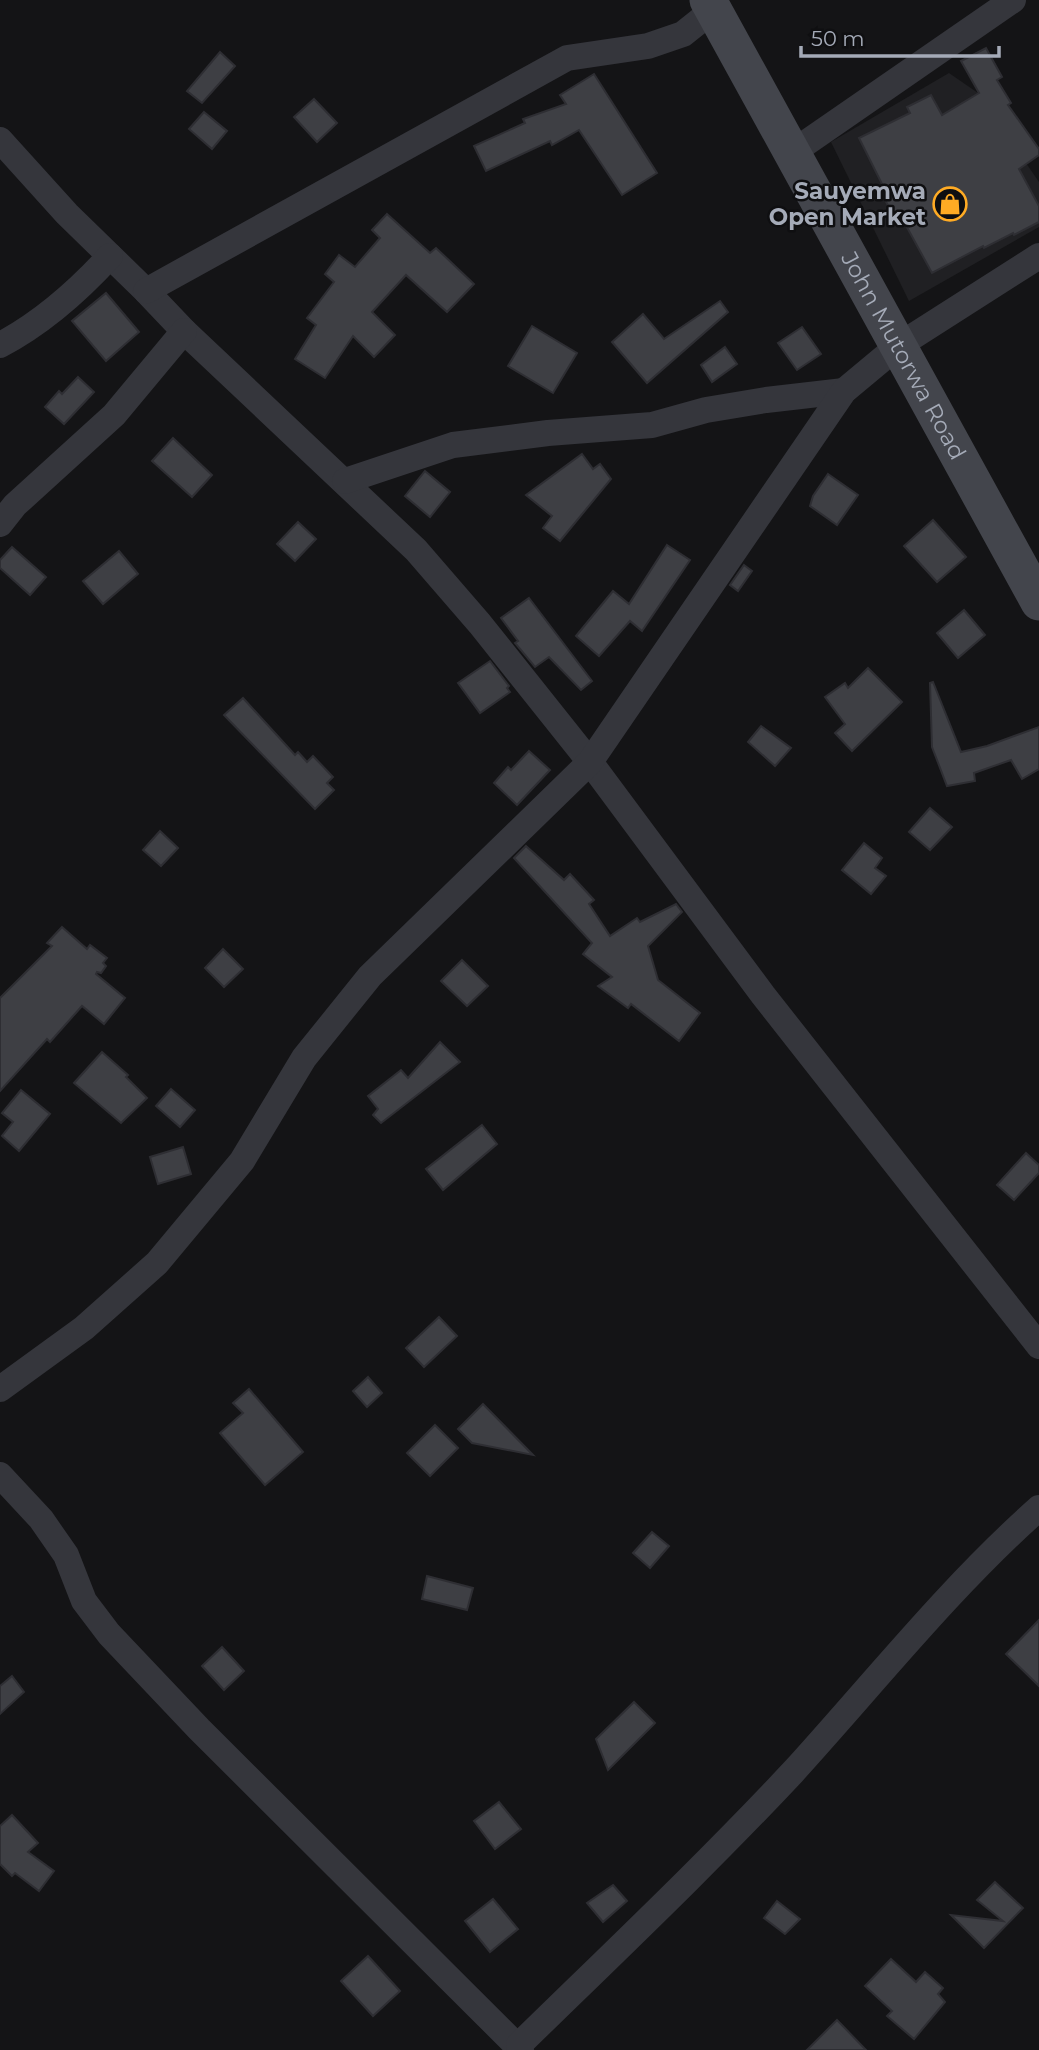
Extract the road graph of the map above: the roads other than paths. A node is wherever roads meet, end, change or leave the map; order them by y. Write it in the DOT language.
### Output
graph roads {
  1 [pos="1013,0"];
  2 [pos="711,5"];
  3 [pos="0,140"];
  4 [pos="793,152"];
  5 [pos="110,256"];
  6 [pos="1039,256"];
  7 [pos="146,291"];
  8 [pos="184,331"];
  9 [pos="0,345"];
  10 [pos="898,346"];
  11 [pos="844,391"];
  12 [pos="345,481"];
  13 [pos="0,524"];
  14 [pos="1039,602"];
  15 [pos="590,762"];
  16 [pos="1039,1346"];
  17 [pos="0,1388"];
  18 [pos="0,1475"];
  19 [pos="1039,1508"];
  20 [pos="520,2048"];
  1 -- 4 [label="street"];
  2 -- 4 [label="street, John Mutorwa Road"];
  2 -- 7 [label="street"];
  3 -- 5 [label="street"];
  4 -- 10 [label="street, John Mutorwa Road"];
  5 -- 7 [label="street"];
  5 -- 9 [label="street"];
  6 -- 10 [label="street"];
  7 -- 8 [label="street"];
  8 -- 12 [label="street"];
  8 -- 13 [label="street"];
  10 -- 11 [label="street"];
  10 -- 14 [label="street, John Mutorwa Road"];
  11 -- 12 [label="street"];
  11 -- 15 [label="street"];
  12 -- 15 [label="street"];
  15 -- 16 [label="street"];
  15 -- 17 [label="street"];
  18 -- 20 [label="street"];
  19 -- 20 [label="street"];
}
